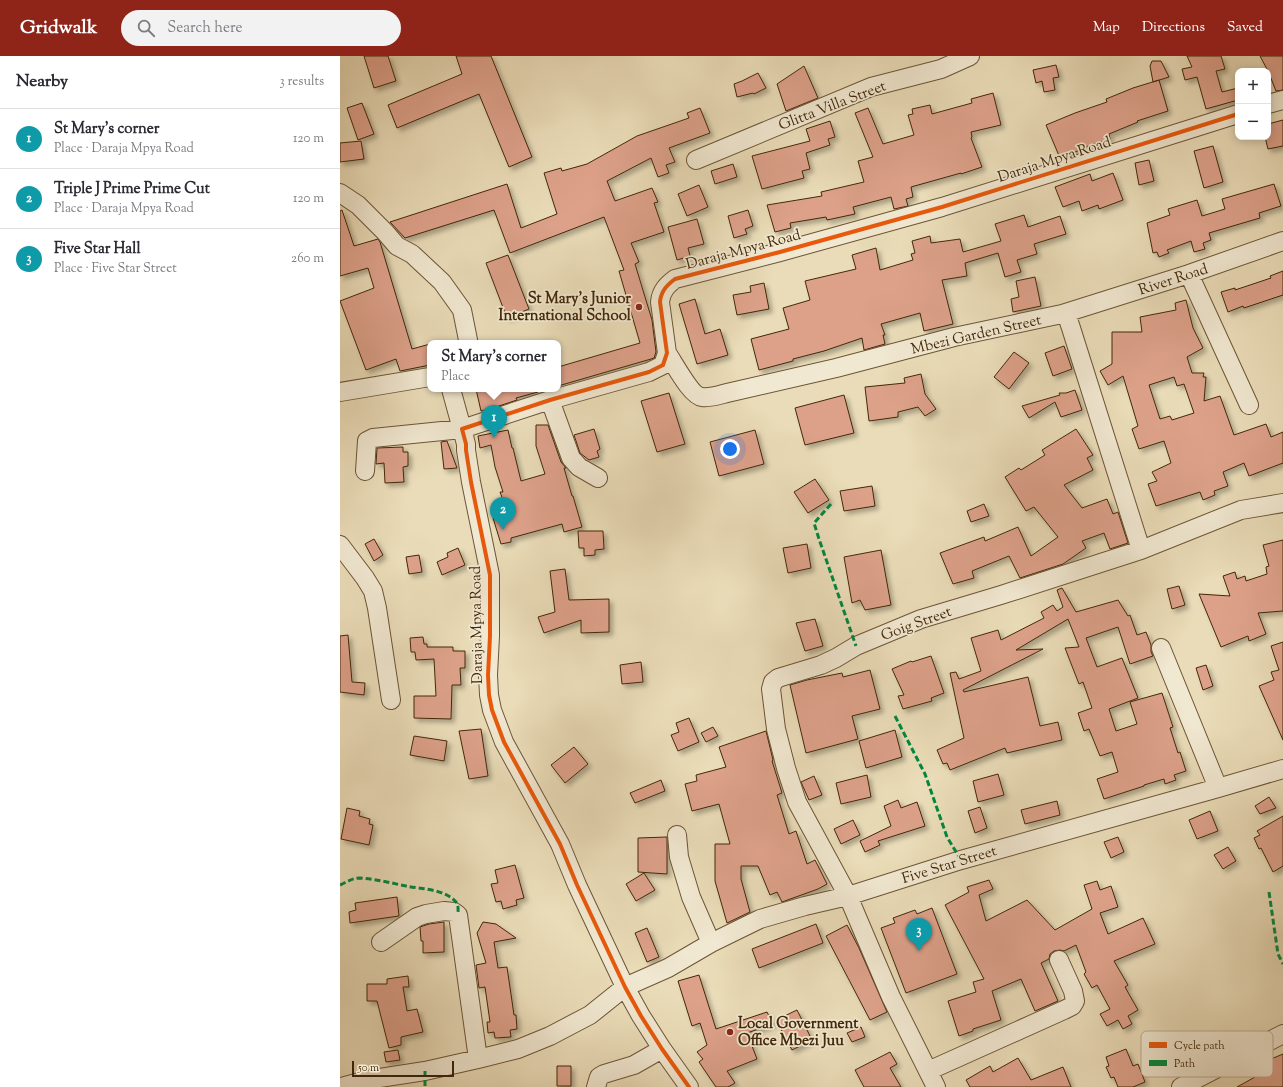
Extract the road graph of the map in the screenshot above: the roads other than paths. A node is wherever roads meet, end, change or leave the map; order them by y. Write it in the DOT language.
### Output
graph roads {
  1 [pos="970,56"];
  2 [pos="1283,100"];
  3 [pos="1271,103"];
  4 [pos="1235,115"];
  5 [pos="696,160"];
  6 [pos="340,193"];
  7 [pos="1283,241"];
  8 [pos="1189,274"];
  9 [pos="1062,314"];
  10 [pos="468,340"];
  11 [pos="667,353"];
  12 [pos="427,378"];
  13 [pos="340,392"];
  14 [pos="452,392"];
  15 [pos="550,400"];
  16 [pos="1249,405"];
  17 [pos="462,429"];
  18 [pos="365,471"];
  19 [pos="598,478"];
  20 [pos="1283,503"];
  21 [pos="340,545"];
  22 [pos="1141,550"];
  23 [pos="1161,648"];
  24 [pos="391,700"];
  25 [pos="1283,769"];
  26 [pos="1218,788"];
  27 [pos="677,835"];
  28 [pos="848,896"];
  29 [pos="381,942"];
  30 [pos="711,943"];
  31 [pos="1059,960"];
  32 [pos="625,987"];
  33 [pos="1283,1034"];
  34 [pos="1273,1039"];
  35 [pos="662,1049"];
  36 [pos="478,1059"];
  37 [pos="928,1070"];
  38 [pos="1199,1077"];
  39 [pos="341,1087"];
  40 [pos="596,1087"];
  41 [pos="689,1087"];
  42 [pos="936,1087"];
  43 [pos="1180,1087"];
  1 -- 5 [label="street, Glitta Villa Street"];
  2 -- 3 [label="street"];
  4 -- 11 [label="street, Daraja Mpya Road"];
  6 -- 10 [label="street"];
  7 -- 8 [label="street, River Road"];
  8 -- 9 [label="street, River Road"];
  8 -- 16 [label="street"];
  9 -- 11 [label="street, Mbezi Garden Street"];
  9 -- 22 [label="street, Mbezi Garden Street"];
  11 -- 15 [label="street"];
  12 -- 13 [label="street"];
  14 -- 17 [label="street, Daraja Mpya Road"];
  15 -- 17 [label="street"];
  15 -- 19 [label="street"];
  17 -- 18 [label="street"];
  17 -- 32 [label="street, Daraja Mpya Road"];
  20 -- 22 [label="street, Goig Street"];
  21 -- 24 [label="street"];
  22 -- 28 [label="street, Goig Street"];
  23 -- 26 [label="street"];
  25 -- 26 [label="street, Five Star Street"];
  26 -- 28 [label="street, Five Star Street"];
  27 -- 30 [label="street"];
  28 -- 30 [label="street, Five Star Street"];
  28 -- 37 [label="street"];
  29 -- 36 [label="street"];
  30 -- 32 [label="street, Five Star Street"];
  31 -- 37 [label="street"];
  32 -- 35 [label="street, Daraja Mpya Road"];
  32 -- 36 [label="street, Five Star Street"];
  33 -- 34 [label="street"];
  35 -- 40 [label="street"];
  35 -- 41 [label="street, Daraja Mpya Road"];
  36 -- 39 [label="street, Five Star Street"];
  37 -- 42 [label="street"];
  38 -- 43 [label="street"];
}
